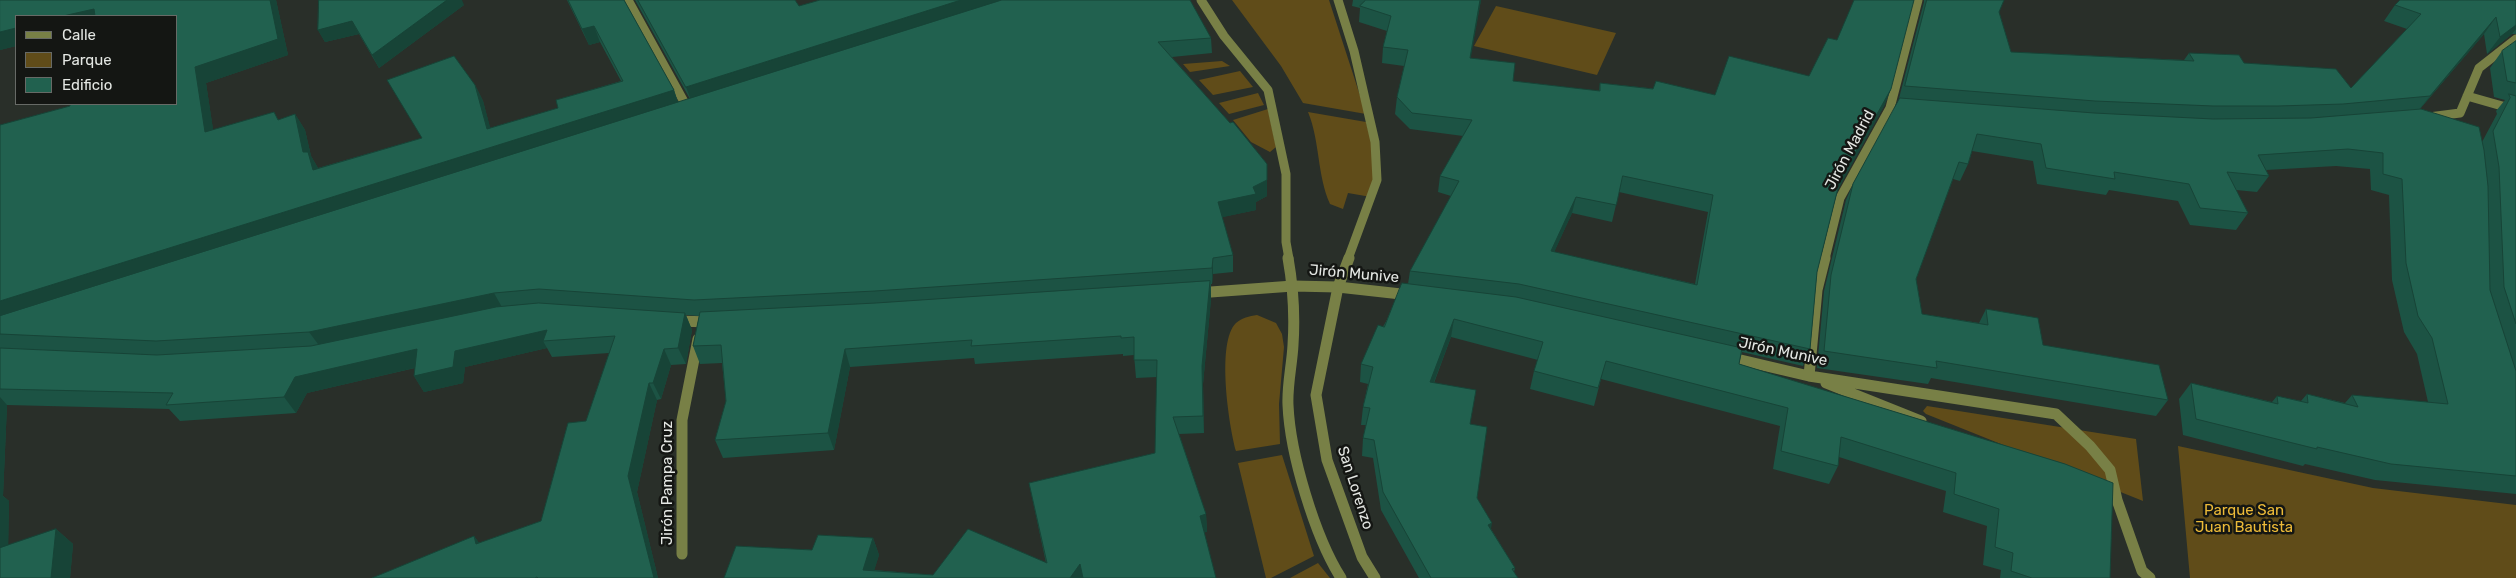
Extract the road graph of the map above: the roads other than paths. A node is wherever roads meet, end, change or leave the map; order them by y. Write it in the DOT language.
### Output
graph roads {
  1 [pos="628,0"];
  2 [pos="1201,0"];
  3 [pos="1338,0"];
  4 [pos="1918,0"];
  5 [pos="2516,39"];
  6 [pos="2467,96"];
  7 [pos="688,109"];
  8 [pos="2516,110"];
  9 [pos="2460,113"];
  10 [pos="2418,119"];
  11 [pos="2467,125"];
  12 [pos="1293,286"];
  13 [pos="1338,286"];
  14 [pos="1186,294"];
  15 [pos="1426,297"];
  16 [pos="661,320"];
  17 [pos="721,322"];
  18 [pos="701,323"];
  19 [pos="1714,354"];
  20 [pos="1808,376"];
  21 [pos="1936,427"];
  22 [pos="2099,492"];
  23 [pos="2117,500"];
  24 [pos="682,554"];
  25 [pos="2146,574"];
  26 [pos="1341,578"];
  27 [pos="1375,578"];
  1 -- 7 [label="street"];
  2 -- 12 [label="street"];
  3 -- 13 [label="street, San Lorenzo"];
  4 -- 20 [label="street, Jirón Madrid"];
  5 -- 6 [label="street"];
  6 -- 8 [label="street"];
  6 -- 9 [label="street"];
  9 -- 10 [label="street"];
  9 -- 11 [label="street"];
  12 -- 13 [label="street, Jirón Munive"];
  12 -- 14 [label="street, Jirón Munive"];
  12 -- 26 [label="street"];
  13 -- 15 [label="street, Jirón Munive"];
  13 -- 27 [label="street, San Lorenzo"];
  16 -- 18 [label="street"];
  17 -- 18 [label="street"];
  18 -- 24 [label="street, Jirón Pampa Cruz"];
  19 -- 20 [label="street, Jirón Munive"];
  20 -- 21 [label="street"];
  20 -- 23 [label="street, Jirón Munive"];
  22 -- 23 [label="street"];
  23 -- 25 [label="street, Jirón Munive"];
}
